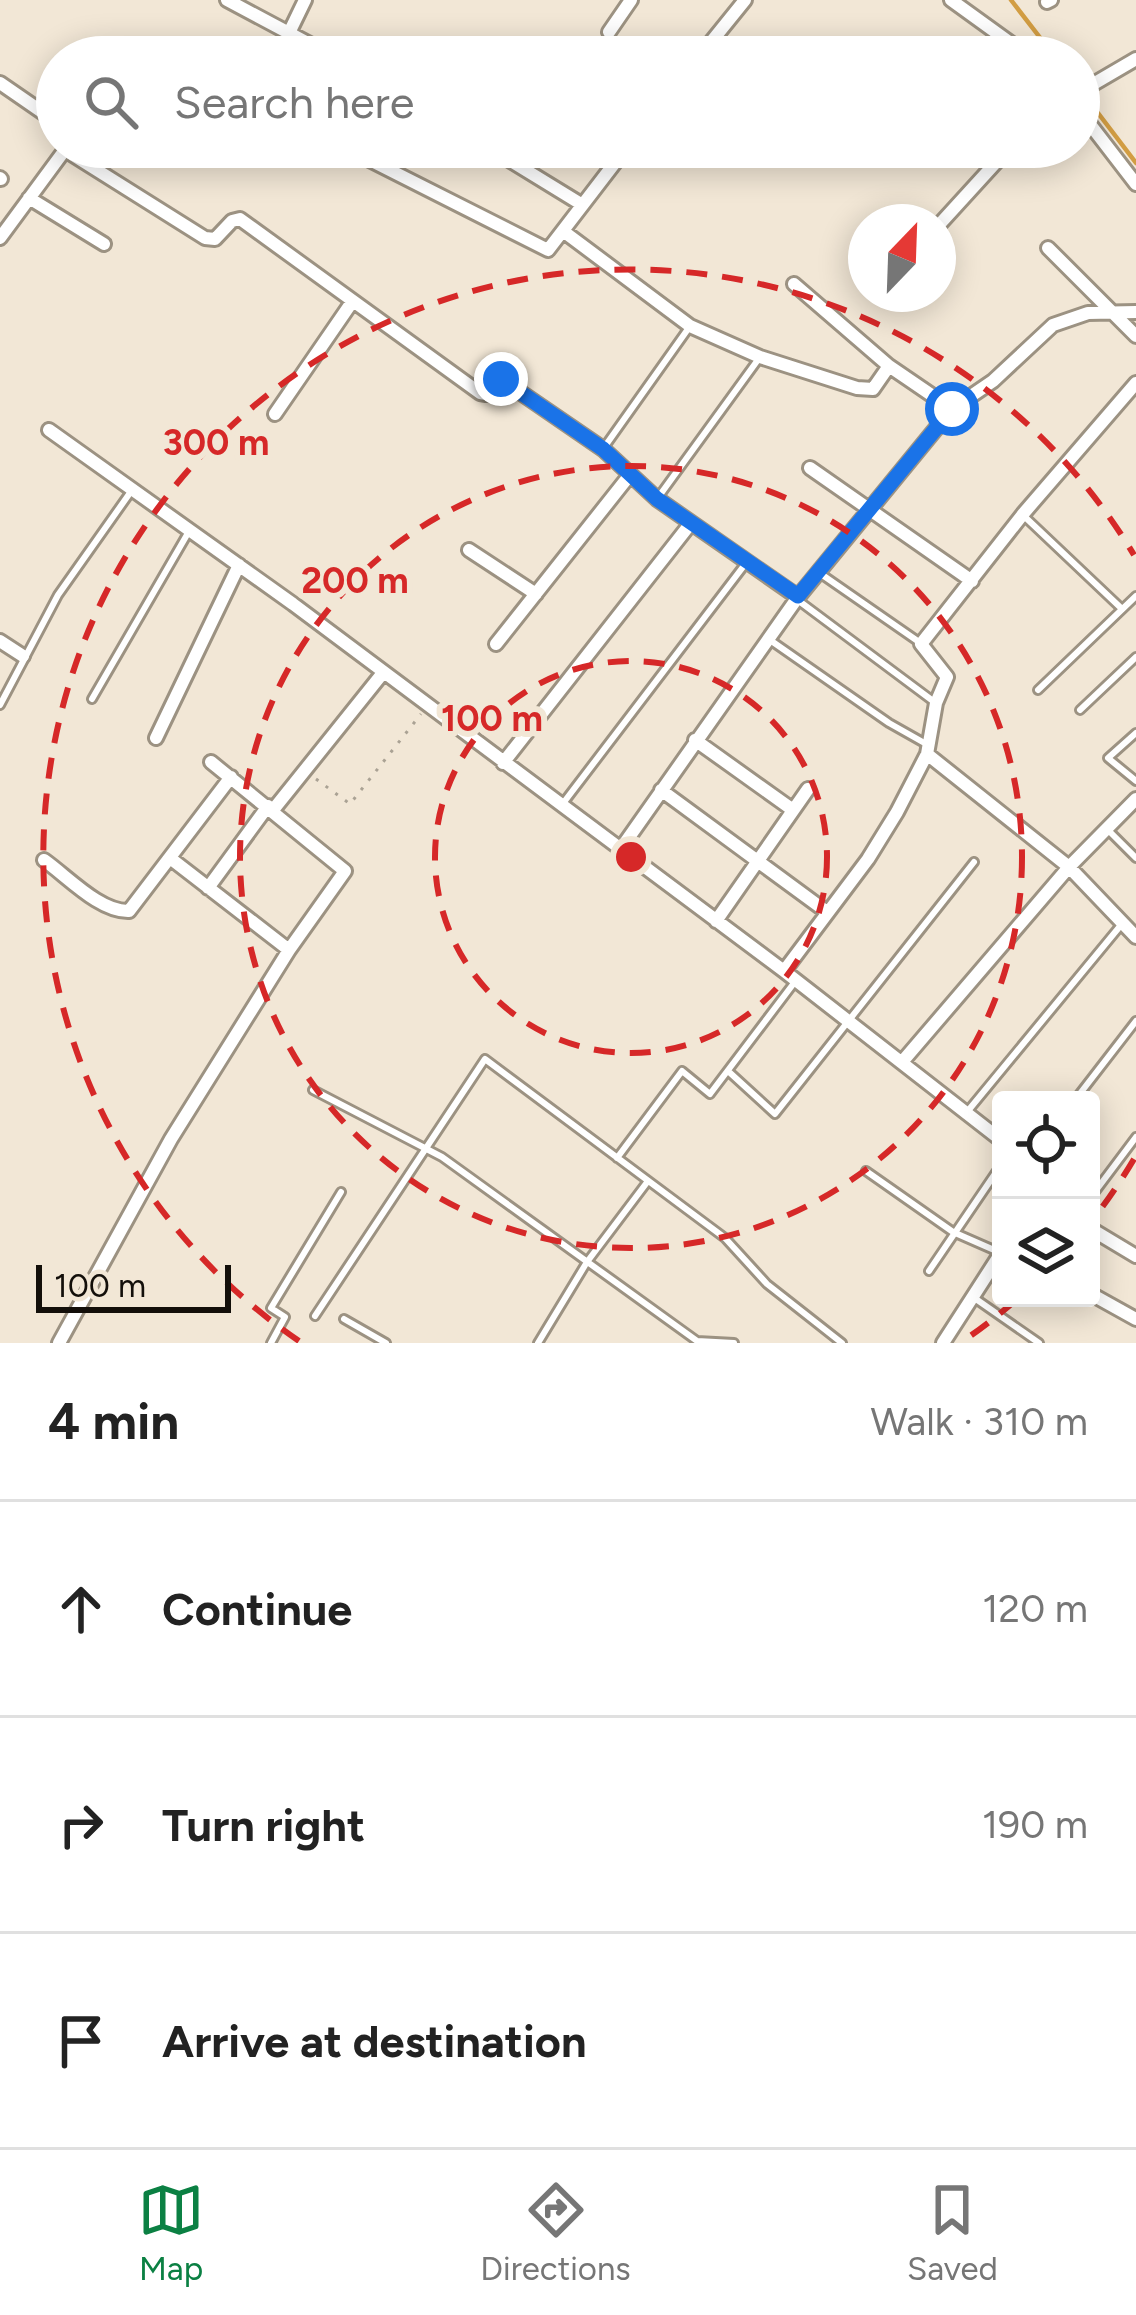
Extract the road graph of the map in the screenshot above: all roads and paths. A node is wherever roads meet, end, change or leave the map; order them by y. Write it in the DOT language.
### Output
graph roads {
  1 [pos="227,0"];
  2 [pos="305,0"];
  3 [pos="632,0"];
  4 [pos="745,0"];
  5 [pos="951,0"];
  6 [pos="609,32"];
  7 [pos="289,33"];
  8 [pos="295,36"];
  9 [pos="716,36"];
  10 [pos="1001,36"];
  11 [pos="1136,59"];
  12 [pos="1100,80"];
  13 [pos="0,83"];
  14 [pos="36,108"];
  15 [pos="1100,137"];
  16 [pos="52,168"];
  17 [pos="96,168"];
  18 [pos="385,168"];
  19 [pos="522,168"];
  20 [pos="610,168"];
  21 [pos="991,168"];
  22 [pos="1136,184"];
  23 [pos="29,198"];
  24 [pos="581,204"];
  25 [pos="956,206"];
  26 [pos="563,231"];
  27 [pos="0,238"];
  28 [pos="104,244"];
  29 [pos="1048,248"];
  30 [pos="794,284"];
  31 [pos="352,302"];
  32 [pos="1108,310"];
  33 [pos="1136,312"];
  34 [pos="691,326"];
  35 [pos="1136,335"];
  36 [pos="760,357"];
  37 [pos="890,366"];
  38 [pos="1136,383"];
  39 [pos="952,409"];
  40 [pos="274,414"];
  41 [pos="50,430"];
  42 [pos="603,449"];
  43 [pos="810,468"];
  44 [pos="629,476"];
  45 [pos="132,490"];
  46 [pos="657,499"];
  47 [pos="871,508"];
  48 [pos="1023,514"];
  49 [pos="691,523"];
  50 [pos="190,530"];
  51 [pos="469,550"];
  52 [pos="748,561"];
  53 [pos="238,565"];
  54 [pos="818,572"];
  55 [pos="972,581"];
  56 [pos="536,594"];
  57 [pos="1136,596"];
  58 [pos="797,598"];
  59 [pos="1121,608"];
  60 [pos="767,638"];
  61 [pos="0,641"];
  62 [pos="496,644"];
  63 [pos="921,644"];
  64 [pos="23,656"];
  65 [pos="1136,657"];
  66 [pos="382,674"];
  67 [pos="1038,690"];
  68 [pos="92,699"];
  69 [pos="936,703"];
  70 [pos="0,705"];
  71 [pos="427,706"];
  72 [pos="1080,710"];
  73 [pos="1136,733"];
  74 [pos="155,738"];
  75 [pos="695,740"];
  76 [pos="928,749"];
  77 [pos="212,762"];
  78 [pos="502,763"];
  79 [pos="304,770"];
  80 [pos="231,777"];
  81 [pos="1136,781"];
  82 [pos="808,789"];
  83 [pos="661,790"];
  84 [pos="1136,799"];
  85 [pos="561,806"];
  86 [pos="270,808"];
  87 [pos="793,810"];
  88 [pos="1105,827"];
  89 [pos="620,850"];
  90 [pos="170,858"];
  91 [pos="1136,858"];
  92 [pos="44,860"];
  93 [pos="758,860"];
  94 [pos="974,862"];
  95 [pos="1069,867"];
  96 [pos="208,888"];
  97 [pos="827,912"];
  98 [pos="716,921"];
  99 [pos="1122,923"];
  100 [pos="1136,937"];
  101 [pos="289,950"];
  102 [pos="790,976"];
  103 [pos="848,1019"];
  104 [pos="1136,1021"];
  105 [pos="902,1062"];
  106 [pos="728,1071"];
  107 [pos="314,1090"];
  108 [pos="1082,1091"];
  109 [pos="967,1112"];
  110 [pos="992,1132"];
  111 [pos="1136,1136"];
  112 [pos="428,1150"];
  113 [pos="616,1158"];
  114 [pos="866,1171"];
  115 [pos="992,1178"];
  116 [pos="648,1181"];
  117 [pos="1100,1185"];
  118 [pos="341,1192"];
  119 [pos="953,1232"];
  120 [pos="1100,1234"];
  121 [pos="992,1249"];
  122 [pos="1136,1256"];
  123 [pos="587,1262"];
  124 [pos="992,1267"];
  125 [pos="929,1271"];
  126 [pos="973,1298"];
  127 [pos="1100,1299"];
  128 [pos="315,1316"];
  129 [pos="344,1319"];
  130 [pos="1136,1319"];
  131 [pos="715,1342"];
  132 [pos="59,1343"];
  133 [pos="271,1343"];
  134 [pos="386,1343"];
  135 [pos="538,1343"];
  136 [pos="734,1343"];
  137 [pos="842,1343"];
  138 [pos="944,1343"];
  139 [pos="1040,1343"];
  1 -- 7 [label="street"];
  2 -- 7 [label="street"];
  3 -- 6 [label="street"];
  4 -- 9 [label="street"];
  5 -- 10 [label="street"];
  7 -- 8 [label="street"];
  11 -- 12 [label="street"];
  13 -- 14 [label="street"];
  15 -- 22 [label="street"];
  16 -- 23 [label="street"];
  17 -- 31 [label="street"];
  18 -- 26 [label="street"];
  19 -- 24 [label="street"];
  20 -- 24 [label="street"];
  21 -- 25 [label="street"];
  23 -- 27 [label="street"];
  23 -- 28 [label="street"];
  24 -- 26 [label="street"];
  26 -- 34 [label="street"];
  29 -- 32 [label="street"];
  30 -- 37 [label="street"];
  31 -- 40 [label="street"];
  31 -- 42 [label="street"];
  32 -- 33 [label="street"];
  32 -- 35 [label="street"];
  32 -- 39 [label="street"];
  34 -- 36 [label="street"];
  34 -- 42 [label="lane"];
  36 -- 37 [label="street"];
  36 -- 46 [label="lane"];
  37 -- 39 [label="street"];
  38 -- 48 [label="street"];
  39 -- 47 [label="street"];
  41 -- 45 [label="street"];
  42 -- 44 [label="street"];
  43 -- 47 [label="street"];
  44 -- 46 [label="street"];
  44 -- 56 [label="street"];
  45 -- 50 [label="street"];
  45 -- 64 [label="lane"];
  46 -- 49 [label="street"];
  47 -- 54 [label="street"];
  47 -- 55 [label="street"];
  48 -- 55 [label="street"];
  48 -- 59 [label="lane"];
  49 -- 52 [label="street"];
  49 -- 78 [label="street"];
  50 -- 53 [label="street"];
  50 -- 68 [label="lane"];
  51 -- 56 [label="street"];
  52 -- 58 [label="street"];
  52 -- 85 [label="lane"];
  53 -- 66 [label="street"];
  53 -- 74 [label="street"];
  54 -- 58 [label="street"];
  54 -- 63 [label="lane"];
  55 -- 63 [label="street"];
  56 -- 62 [label="street"];
  57 -- 59 [label="lane"];
  58 -- 60 [label="street"];
  58 -- 69 [label="lane"];
  59 -- 67 [label="lane"];
  60 -- 75 [label="street"];
  60 -- 76 [label="lane"];
  61 -- 64 [label="street"];
  63 -- 69 [label="street"];
  64 -- 70 [label="lane"];
  65 -- 72 [label="lane"];
  66 -- 71 [label="street"];
  66 -- 79 [label="street"];
  69 -- 76 [label="street"];
  71 -- 78 [label="street"];
  71 -- 79 [label="path"];
  73 -- 81 [label="lane"];
  75 -- 83 [label="street"];
  75 -- 87 [label="street"];
  76 -- 95 [label="street"];
  76 -- 97 [label="street"];
  77 -- 80 [label="street"];
  78 -- 85 [label="street"];
  79 -- 86 [label="street"];
  80 -- 86 [label="street"];
  80 -- 90 [label="street"];
  82 -- 87 [label="street"];
  83 -- 89 [label="street"];
  83 -- 93 [label="street"];
  84 -- 88 [label="street"];
  85 -- 89 [label="street"];
  86 -- 96 [label="street"];
  86 -- 101 [label="street"];
  87 -- 93 [label="street"];
  88 -- 91 [label="lane"];
  88 -- 95 [label="street"];
  89 -- 98 [label="street"];
  90 -- 92 [label="street"];
  90 -- 96 [label="street"];
  93 -- 97 [label="street"];
  93 -- 98 [label="street"];
  94 -- 103 [label="lane"];
  95 -- 99 [label="street"];
  95 -- 105 [label="street"];
  96 -- 101 [label="street"];
  97 -- 102 [label="street"];
  98 -- 102 [label="street"];
  99 -- 100 [label="street"];
  99 -- 109 [label="lane"];
  101 -- 132 [label="street"];
  102 -- 103 [label="street"];
  102 -- 106 [label="lane"];
  103 -- 105 [label="street"];
  103 -- 106 [label="lane"];
  104 -- 108 [label="lane"];
  105 -- 109 [label="street"];
  106 -- 113 [label="lane"];
  107 -- 112 [label="lane"];
  109 -- 110 [label="street"];
  111 -- 117 [label="lane"];
  112 -- 113 [label="lane"];
  112 -- 123 [label="lane"];
  112 -- 128 [label="lane"];
  113 -- 116 [label="lane"];
  114 -- 119 [label="lane"];
  115 -- 119 [label="lane"];
  116 -- 123 [label="lane"];
  116 -- 137 [label="lane"];
  118 -- 133 [label="lane"];
  119 -- 121 [label="lane"];
  119 -- 125 [label="lane"];
  120 -- 122 [label="street"];
  123 -- 131 [label="lane"];
  123 -- 135 [label="lane"];
  124 -- 126 [label="street"];
  126 -- 138 [label="street"];
  126 -- 139 [label="lane"];
  127 -- 130 [label="street"];
  129 -- 134 [label="lane"];
  131 -- 136 [label="lane"];
}
